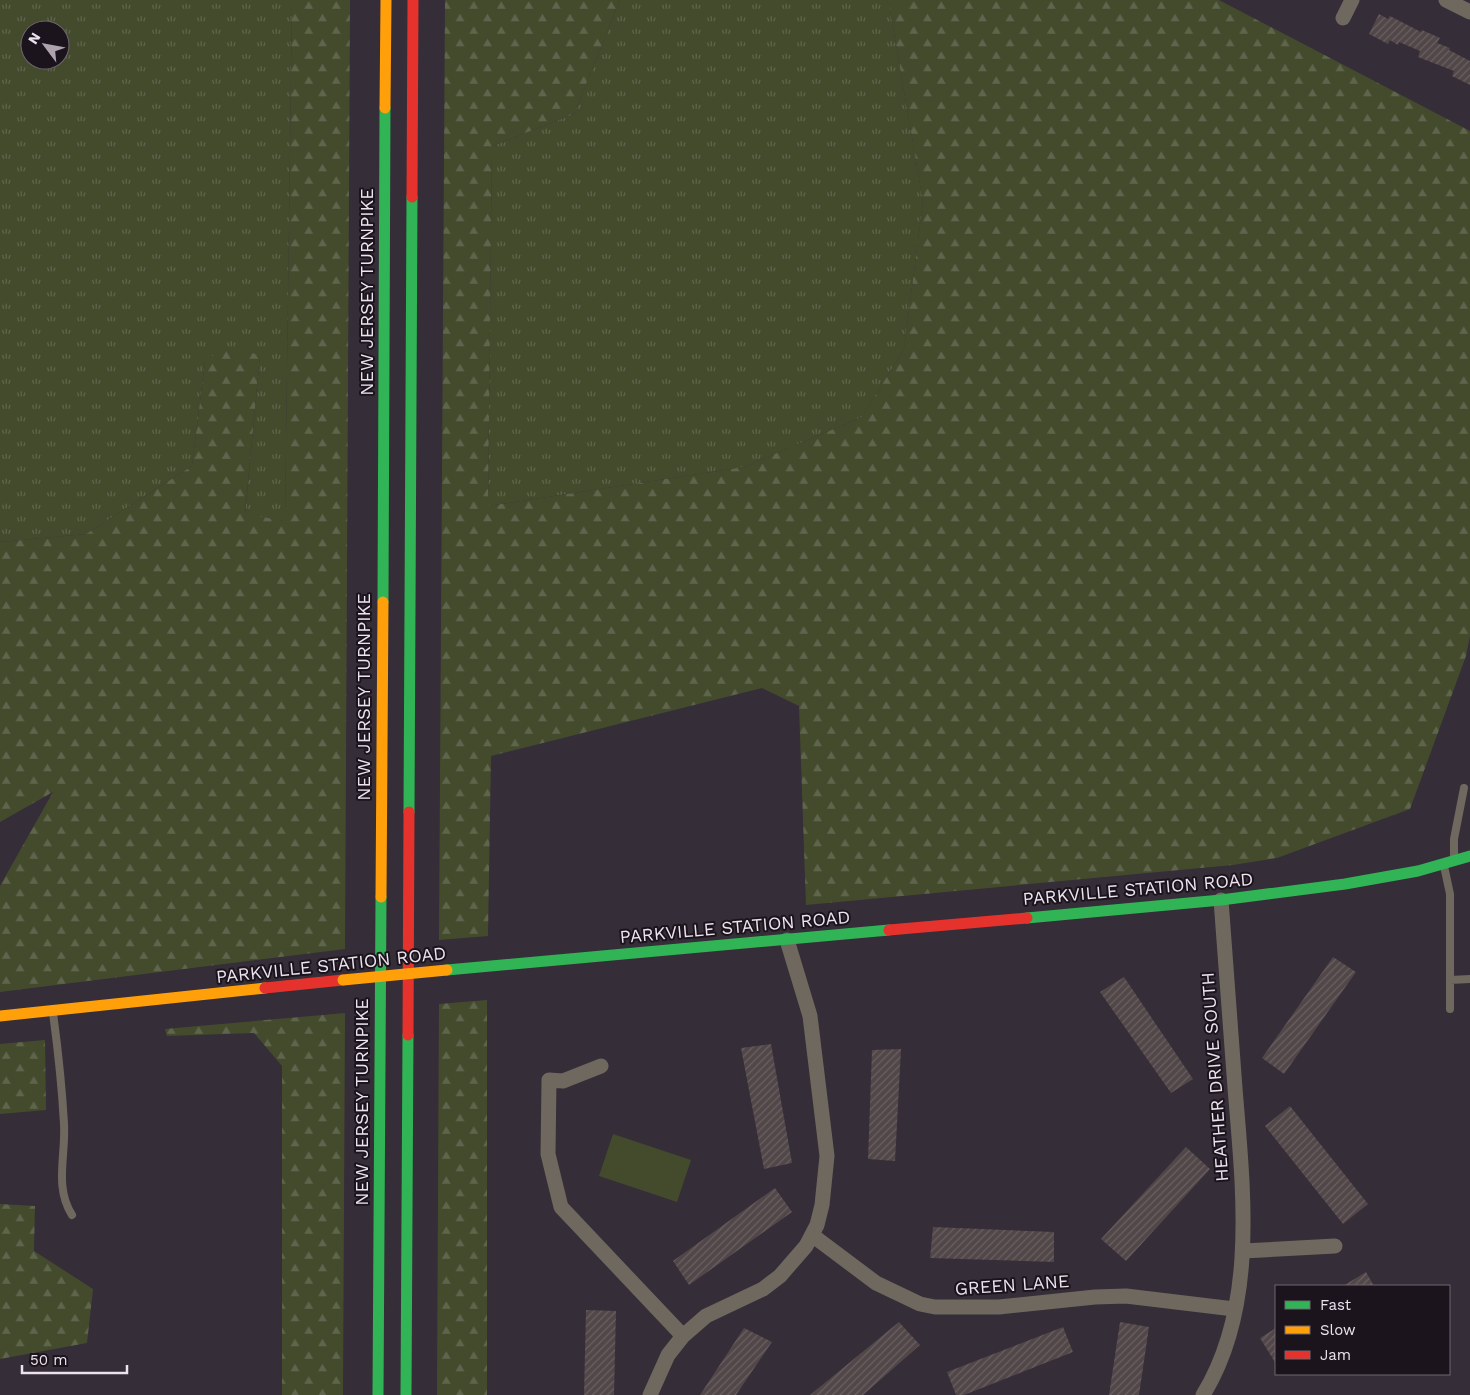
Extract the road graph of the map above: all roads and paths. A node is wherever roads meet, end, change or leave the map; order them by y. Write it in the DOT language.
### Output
graph roads {
  1 [pos="386,0"];
  2 [pos="413,0"];
  3 [pos="1352,0"];
  4 [pos="1446,0"];
  5 [pos="1470,12"];
  6 [pos="1343,18"];
  7 [pos="1464,788"];
  8 [pos="1470,856"];
  9 [pos="1449,862"];
  10 [pos="1221,900"];
  11 [pos="787,940"];
  12 [pos="1470,979"];
  13 [pos="1450,980"];
  14 [pos="1450,1008"];
  15 [pos="53,1011"];
  16 [pos="0,1016"];
  17 [pos="601,1066"];
  18 [pos="72,1215"];
  19 [pos="812,1235"];
  20 [pos="1334,1246"];
  21 [pos="1243,1251"];
  22 [pos="1234,1309"];
  23 [pos="682,1336"];
  24 [pos="378,1395"];
  25 [pos="406,1395"];
  26 [pos="650,1395"];
  27 [pos="1203,1395"];
  1 -- 24 [label="main road, NEW JERSEY TURNPIKE"];
  2 -- 25 [label="main road"];
  3 -- 6 [label="street"];
  4 -- 5 [label="street"];
  7 -- 9 [label="lane"];
  8 -- 9 [label="main road, PARKVILLE STATION ROAD"];
  9 -- 10 [label="main road, PARKVILLE STATION ROAD"];
  9 -- 13 [label="lane"];
  10 -- 11 [label="main road, PARKVILLE STATION ROAD"];
  10 -- 21 [label="street, HEATHER DRIVE SOUTH"];
  11 -- 15 [label="main road, PARKVILLE STATION ROAD, bridge"];
  11 -- 19 [label="street"];
  12 -- 13 [label="lane"];
  13 -- 14 [label="lane"];
  15 -- 16 [label="main road, PARKVILLE STATION ROAD"];
  15 -- 18 [label="lane"];
  17 -- 23 [label="street"];
  19 -- 22 [label="street, GREEN LANE"];
  19 -- 23 [label="street"];
  20 -- 21 [label="street"];
  21 -- 22 [label="street, HEATHER DRIVE SOUTH"];
  22 -- 27 [label="street, HEATHER DRIVE SOUTH"];
  23 -- 26 [label="street"];
}
